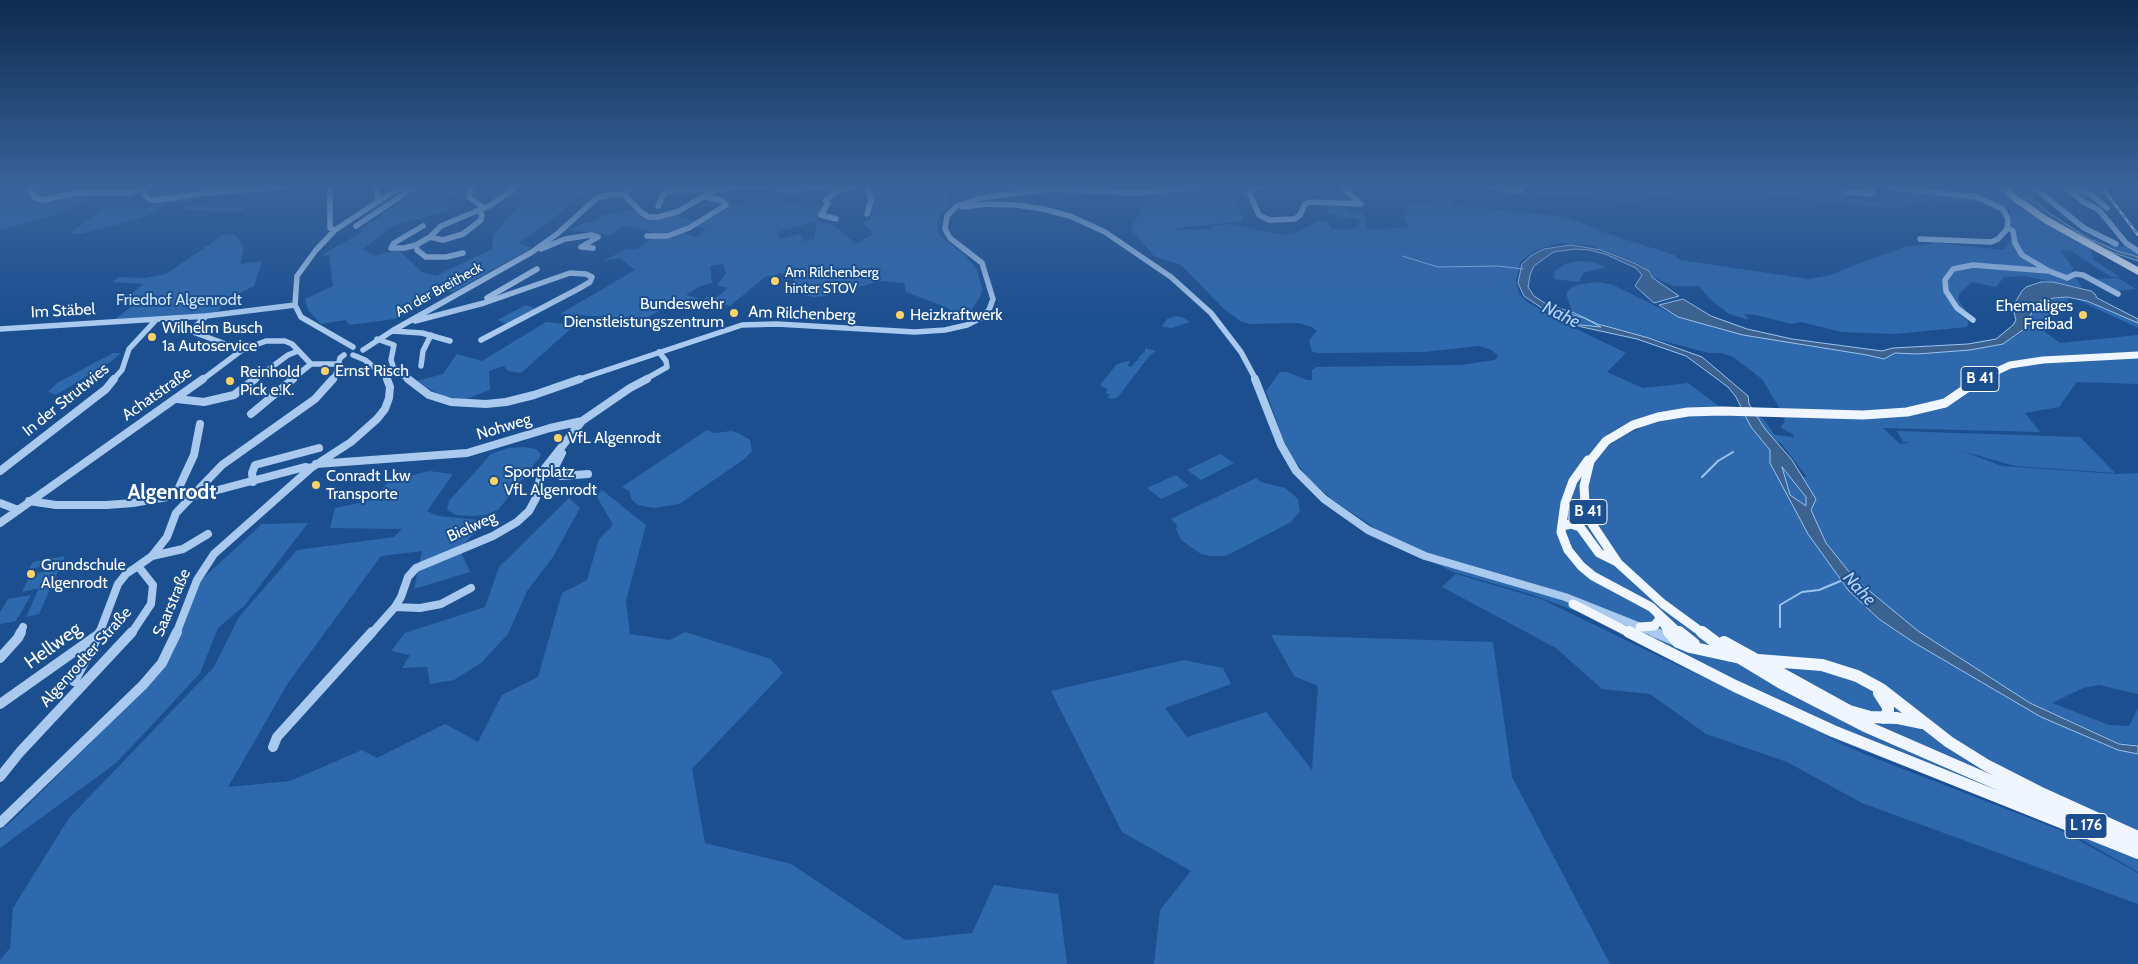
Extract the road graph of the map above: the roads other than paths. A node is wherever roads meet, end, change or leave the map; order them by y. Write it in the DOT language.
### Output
graph roads {
  1 [pos="334,231"];
  2 [pos="414,231"];
  3 [pos="436,231"];
  4 [pos="467,231"];
  5 [pos="560,231"];
  6 [pos="681,231"];
  7 [pos="946,231"];
  8 [pos="1103,231"];
  9 [pos="2005,231"];
  10 [pos="2013,231"];
  11 [pos="2064,231"];
  12 [pos="2090,231"];
  13 [pos="2118,231"];
  14 [pos="647,236"];
  15 [pos="430,237"];
  16 [pos="1920,239"];
  17 [pos="2116,244"];
  18 [pos="416,245"];
  19 [pos="593,248"];
  20 [pos="2138,250"];
  21 [pos="463,252"];
  22 [pos="532,252"];
  23 [pos="537,269"];
  24 [pos="2138,271"];
  25 [pos="2049,272"];
  26 [pos="2118,294"];
  27 [pos="295,303"];
  28 [pos="484,304"];
  29 [pos="206,316"];
  30 [pos="156,320"];
  31 [pos="1973,320"];
  32 [pos="403,324"];
  33 [pos="0,329"];
  34 [pos="392,331"];
  35 [pos="431,336"];
  36 [pos="377,340"];
  37 [pos="481,340"];
  38 [pos="450,341"];
  39 [pos="341,342"];
  40 [pos="359,349"];
  41 [pos="242,350"];
  42 [pos="298,351"];
  43 [pos="659,352"];
  44 [pos="348,354"];
  45 [pos="2138,355"];
  46 [pos="365,360"];
  47 [pos="311,364"];
  48 [pos="338,364"];
  49 [pos="421,366"];
  50 [pos="177,399"];
  51 [pos="251,414"];
  52 [pos="582,420"];
  53 [pos="200,424"];
  54 [pos="569,439"];
  55 [pos="319,448"];
  56 [pos="1594,454"];
  57 [pos="313,466"];
  58 [pos="0,471"];
  59 [pos="588,474"];
  60 [pos="253,482"];
  61 [pos="176,494"];
  62 [pos="193,494"];
  63 [pos="29,501"];
  64 [pos="0,503"];
  65 [pos="18,510"];
  66 [pos="0,523"];
  67 [pos="1562,526"];
  68 [pos="208,534"];
  69 [pos="152,556"];
  70 [pos="1618,563"];
  71 [pos="138,566"];
  72 [pos="471,588"];
  73 [pos="1543,590"];
  74 [pos="1573,604"];
  75 [pos="395,607"];
  76 [pos="1659,616"];
  77 [pos="23,627"];
  78 [pos="1640,627"];
  79 [pos="100,632"];
  80 [pos="1703,634"];
  81 [pos="1678,642"];
  82 [pos="1705,651"];
  83 [pos="0,658"];
  84 [pos="74,680"];
  85 [pos="1866,680"];
  86 [pos="0,704"];
  87 [pos="1884,718"];
  88 [pos="1927,726"];
  89 [pos="273,747"];
  90 [pos="0,777"];
  91 [pos="2033,799"];
  92 [pos="0,823"];
  93 [pos="2138,837"];
  94 [pos="2138,846"];
  95 [pos="2138,853"];
  1 -- 27 [label="street"];
  2 -- 18 [label="street"];
  3 -- 15 [label="street"];
  4 -- 15 [label="street"];
  5 -- 22 [label="street, An der Breitheck"];
  6 -- 14 [label="street"];
  7 -- 43 [label="street, Am Rilchenberg"];
  8 -- 73 [label="street"];
  9 -- 16 [label="street"];
  10 -- 25 [label="street"];
  11 -- 24 [label="main road"];
  12 -- 17 [label="street"];
  13 -- 20 [label="street"];
  15 -- 18 [label="street"];
  18 -- 21 [label="street"];
  19 -- 22 [label="street"];
  22 -- 32 [label="street, An der Breitheck"];
  23 -- 28 [label="street"];
  25 -- 26 [label="street"];
  25 -- 31 [label="street"];
  27 -- 29 [label="street, Im Stäbel"];
  27 -- 39 [label="street"];
  28 -- 32 [label="street"];
  28 -- 37 [label="street"];
  29 -- 30 [label="street, Im Stäbel"];
  29 -- 41 [label="street"];
  30 -- 33 [label="street, Im Stäbel"];
  30 -- 58 [label="street, In der Strutwies"];
  32 -- 34 [label="street, An der Breitheck"];
  34 -- 35 [label="street"];
  34 -- 36 [label="street, An der Breitheck"];
  35 -- 38 [label="street"];
  35 -- 49 [label="street"];
  36 -- 40 [label="street, An der Breitheck"];
  36 -- 43 [label="street, Am Rilchenberg"];
  39 -- 40 [label="street"];
  39 -- 44 [label="street"];
  40 -- 44 [label="street, An der Breitheck"];
  40 -- 46 [label="street, Saarstraße"];
  41 -- 42 [label="street, Achatstraße"];
  41 -- 50 [label="street, Achatstraße"];
  42 -- 47 [label="street, Achatstraße"];
  42 -- 50 [label="street"];
  43 -- 52 [label="street, Nohweg"];
  44 -- 46 [label="street, Saarstraße"];
  44 -- 48 [label="street"];
  45 -- 56 [label="main road, B 41"];
  46 -- 57 [label="street, Saarstraße"];
  47 -- 48 [label="street"];
  47 -- 51 [label="street"];
  48 -- 62 [label="street"];
  50 -- 63 [label="street, Achatstraße"];
  52 -- 54 [label="street"];
  52 -- 57 [label="street, Nohweg"];
  53 -- 61 [label="street"];
  54 -- 59 [label="street"];
  54 -- 75 [label="street, Bielweg"];
  55 -- 60 [label="street"];
  56 -- 67 [label="main road"];
  56 -- 70 [label="main road, B 41"];
  57 -- 60 [label="street, Nohweg"];
  57 -- 92 [label="street, Saarstraße"];
  60 -- 62 [label="street, Nohweg"];
  61 -- 62 [label="street, Nohweg"];
  61 -- 63 [label="street, Nohweg"];
  62 -- 69 [label="street"];
  63 -- 65 [label="street, Achatstraße"];
  64 -- 65 [label="street"];
  65 -- 66 [label="street, Achatstraße"];
  67 -- 70 [label="main road"];
  67 -- 76 [label="main road"];
  68 -- 69 [label="street"];
  69 -- 71 [label="street"];
  70 -- 80 [label="main road, B 41"];
  71 -- 79 [label="street"];
  71 -- 90 [label="street, Algenrodter Straße"];
  72 -- 75 [label="street"];
  73 -- 74 [label="street"];
  73 -- 78 [label="street"];
  74 -- 95 [label="main road"];
  75 -- 89 [label="street, Bielweg"];
  76 -- 78 [label="main road"];
  76 -- 81 [label="main road"];
  76 -- 82 [label="main road"];
  77 -- 83 [label="street"];
  78 -- 81 [label="street"];
  79 -- 84 [label="street"];
  79 -- 86 [label="street, Hellweg"];
  80 -- 87 [label="main road"];
  80 -- 91 [label="main road, B 41"];
  81 -- 82 [label="main road, L 176"];
  82 -- 85 [label="main road, L 176"];
  85 -- 87 [label="main road"];
  85 -- 88 [label="main road, L 176"];
  87 -- 88 [label="main road"];
  88 -- 93 [label="main road, L 176"];
  91 -- 94 [label="main road, B 41"];
  91 -- 95 [label="main road, L 176"];
}
